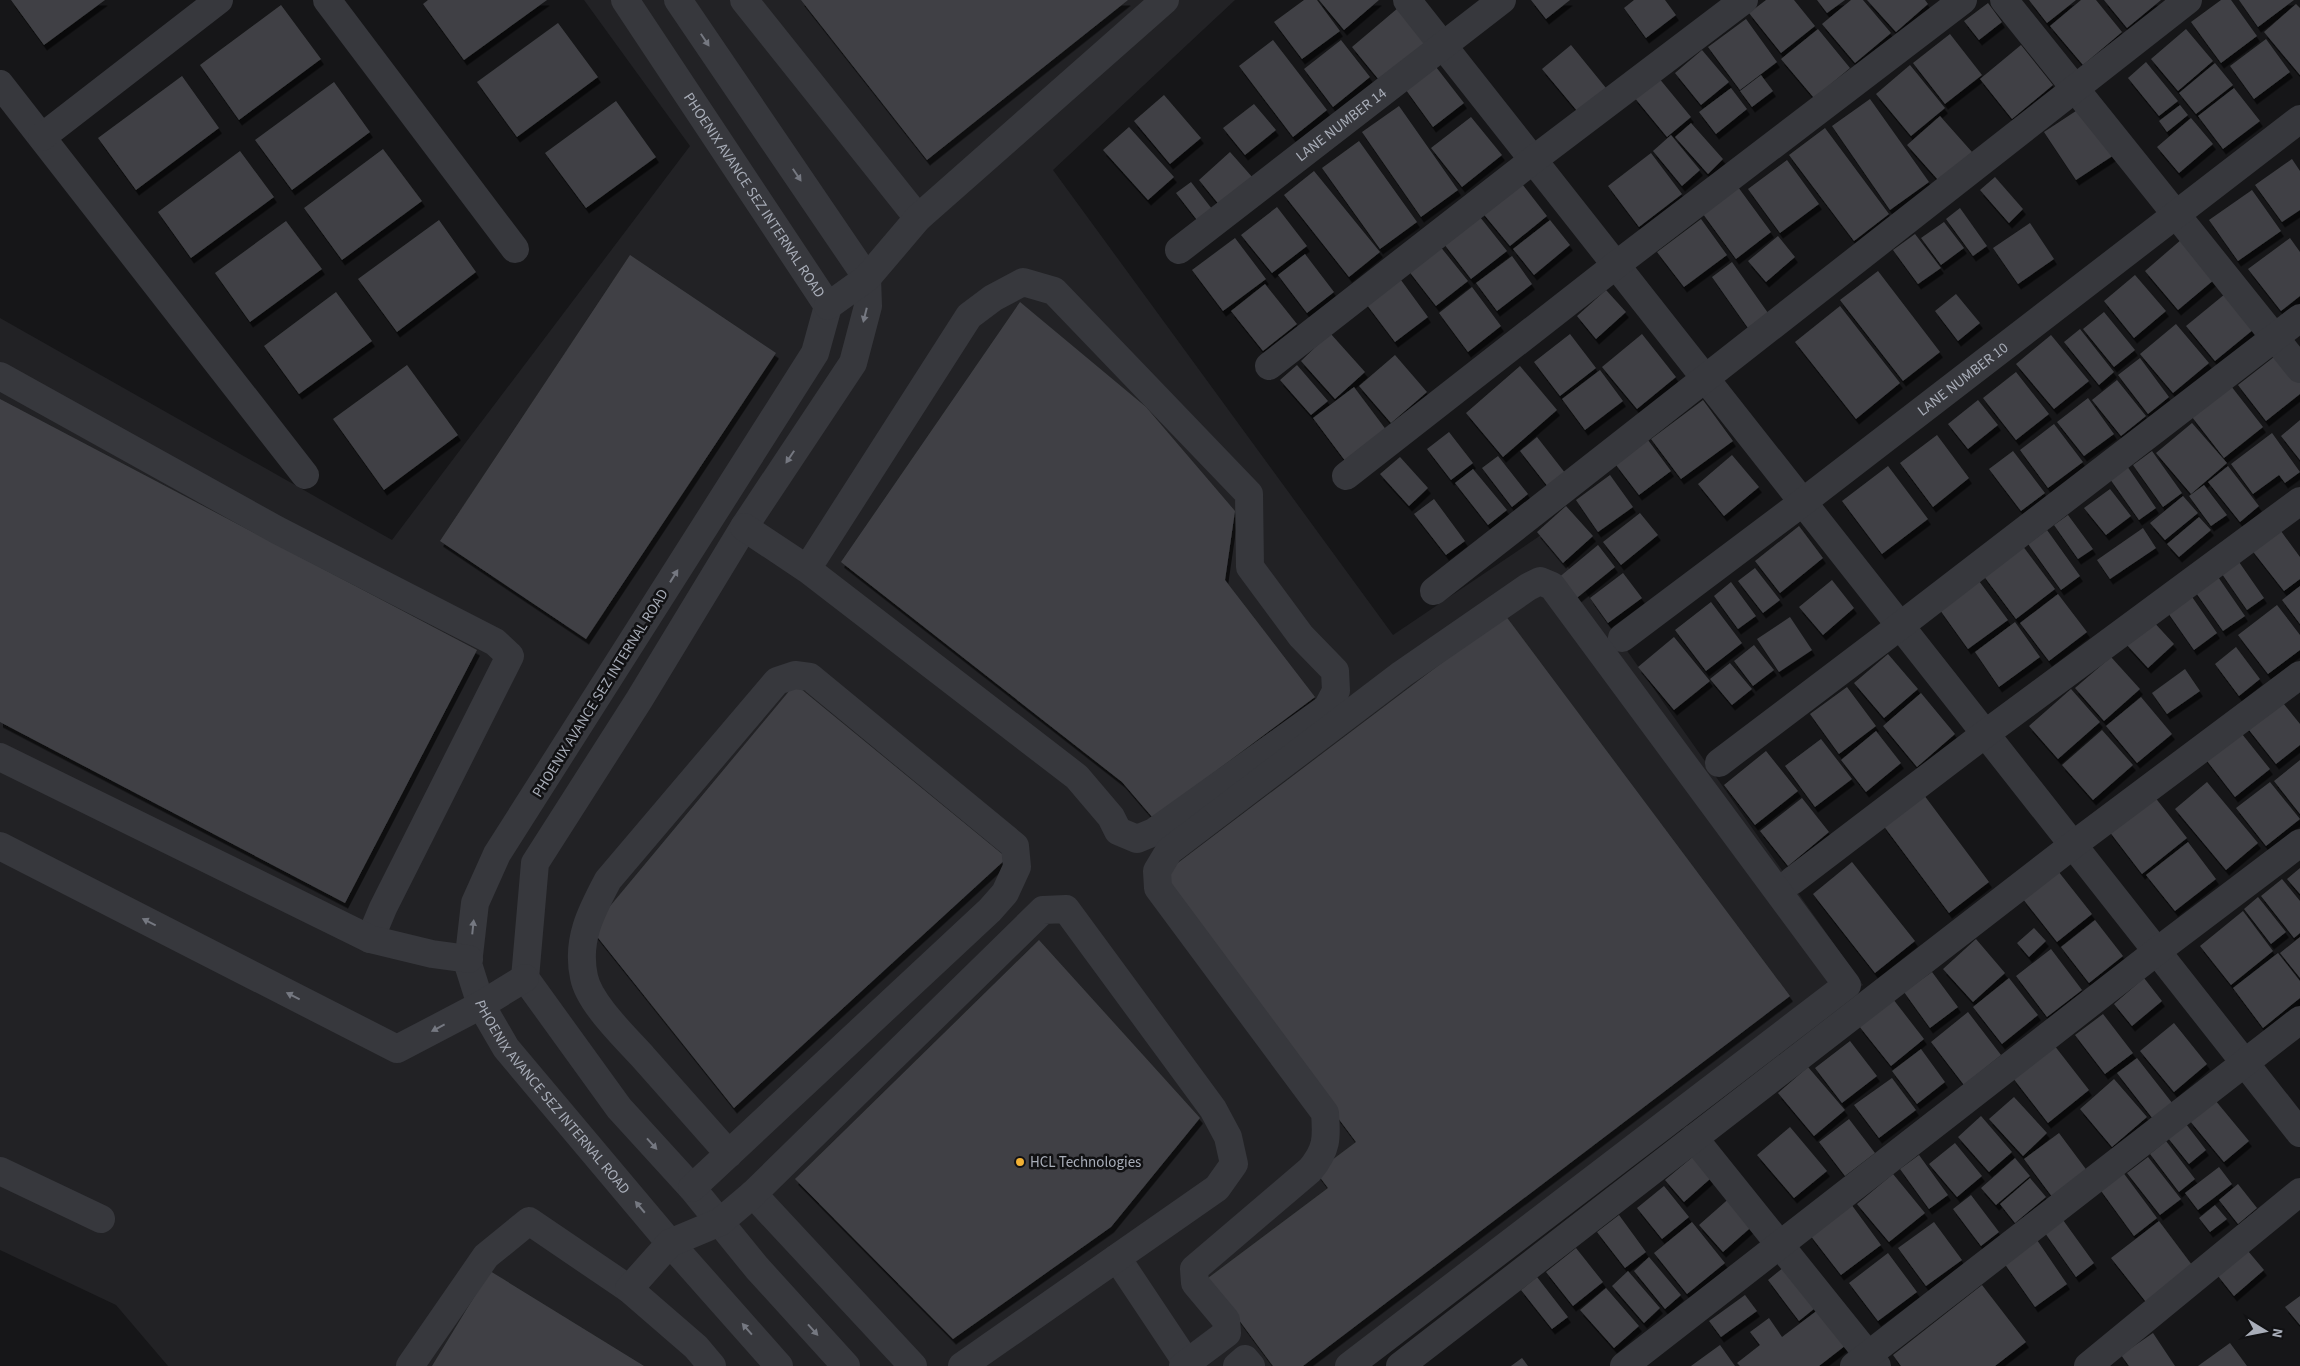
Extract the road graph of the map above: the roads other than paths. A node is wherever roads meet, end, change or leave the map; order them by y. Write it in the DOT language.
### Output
graph roads {
  1 [pos="218,0"];
  2 [pos="327,0"];
  3 [pos="625,0"];
  4 [pos="678,0"];
  5 [pos="744,0"];
  6 [pos="1165,0"];
  7 [pos="1407,0"];
  8 [pos="1502,0"];
  9 [pos="1744,0"];
  10 [pos="1963,0"];
  11 [pos="2004,0"];
  12 [pos="2188,0"];
  13 [pos="1443,46"];
  14 [pos="0,84"];
  15 [pos="2073,88"];
  16 [pos="2300,119"];
  17 [pos="42,138"];
  18 [pos="1533,160"];
  19 [pos="2175,214"];
  20 [pos="918,218"];
  21 [pos="516,249"];
  22 [pos="1179,250"];
  23 [pos="1616,265"];
  24 [pos="867,278"];
  25 [pos="828,306"];
  26 [pos="2300,318"];
  27 [pos="2275,338"];
  28 [pos="1269,366"];
  29 [pos="2300,369"];
  30 [pos="0,376"];
  31 [pos="1705,378"];
  32 [pos="305,475"];
  33 [pos="1346,476"];
  34 [pos="2300,501"];
  35 [pos="1802,502"];
  36 [pos="744,527"];
  37 [pos="807,569"];
  38 [pos="1434,591"];
  39 [pos="1900,626"];
  40 [pos="1622,638"];
  41 [pos="2300,675"];
  42 [pos="1985,734"];
  43 [pos="0,757"];
  44 [pos="1720,763"];
  45 [pos="2300,843"];
  46 [pos="2072,845"];
  47 [pos="0,846"];
  48 [pos="1792,881"];
  49 [pos="370,939"];
  50 [pos="2156,952"];
  51 [pos="469,959"];
  52 [pos="524,978"];
  53 [pos="481,1005"];
  54 [pos="2300,1020"];
  55 [pos="2244,1064"];
  56 [pos="2300,1133"];
  57 [pos="1694,1138"];
  58 [pos="729,1154"];
  59 [pos="0,1171"];
  60 [pos="692,1188"];
  61 [pos="2300,1192"];
  62 [pos="753,1194"];
  63 [pos="101,1219"];
  64 [pos="720,1222"];
  65 [pos="670,1243"];
  66 [pos="1780,1245"];
  67 [pos="1117,1258"];
  68 [pos="629,1289"];
  69 [pos="1866,1362"];
  70 [pos="1185,1364"];
  71 [pos="410,1366"];
  72 [pos="712,1366"];
  73 [pos="779,1366"];
  74 [pos="846,1366"];
  75 [pos="913,1366"];
  76 [pos="962,1366"];
  77 [pos="1237,1366"];
  78 [pos="1251,1366"];
  79 [pos="1349,1366"];
  80 [pos="1400,1366"];
  81 [pos="1624,1366"];
  82 [pos="2088,1366"];
  1 -- 17 [label="street"];
  2 -- 21 [label="street"];
  3 -- 25 [label="street, PHOENIX AVANCE SEZ INTERNAL ROAD"];
  4 -- 24 [label="street, one-way"];
  5 -- 20 [label="street"];
  6 -- 20 [label="street"];
  7 -- 13 [label="street"];
  8 -- 13 [label="street, LANE NUMBER 14"];
  9 -- 18 [label="street"];
  10 -- 23 [label="street"];
  11 -- 15 [label="street"];
  12 -- 15 [label="street"];
  13 -- 18 [label="street"];
  13 -- 22 [label="street, LANE NUMBER 14"];
  14 -- 17 [label="street"];
  15 -- 19 [label="street"];
  15 -- 31 [label="street"];
  16 -- 19 [label="street, LANE NUMBER 10"];
  17 -- 32 [label="street"];
  18 -- 23 [label="street"];
  18 -- 28 [label="street"];
  19 -- 27 [label="street"];
  19 -- 35 [label="street, LANE NUMBER 10"];
  20 -- 24 [label="street"];
  23 -- 31 [label="street"];
  23 -- 33 [label="street"];
  24 -- 25 [label="street"];
  24 -- 36 [label="street, one-way"];
  51 -- 25 [label="street, PHOENIX AVANCE SEZ INTERNAL ROAD, one-way"];
  26 -- 27 [label="street"];
  27 -- 29 [label="street"];
  27 -- 39 [label="street"];
  30 -- 49 [label="street"];
  31 -- 35 [label="street"];
  31 -- 38 [label="street"];
  34 -- 42 [label="street"];
  35 -- 39 [label="street"];
  35 -- 40 [label="street, LANE NUMBER 10"];
  36 -- 37 [label="street"];
  36 -- 52 [label="street"];
  37 -- 37 [label="street"];
  39 -- 42 [label="street"];
  39 -- 44 [label="street"];
  41 -- 46 [label="street"];
  42 -- 46 [label="street"];
  42 -- 48 [label="street"];
  43 -- 49 [label="street"];
  45 -- 50 [label="street"];
  46 -- 50 [label="street"];
  46 -- 57 [label="street"];
  53 -- 47 [label="street, one-way"];
  49 -- 51 [label="street"];
  50 -- 55 [label="street"];
  50 -- 66 [label="street"];
  51 -- 53 [label="street, PHOENIX AVANCE SEZ INTERNAL ROAD"];
  52 -- 53 [label="street"];
  52 -- 60 [label="street, one-way"];
  65 -- 53 [label="street, PHOENIX AVANCE SEZ INTERNAL ROAD, one-way"];
  54 -- 55 [label="street"];
  55 -- 56 [label="street"];
  55 -- 69 [label="street"];
  57 -- 66 [label="street"];
  57 -- 80 [label="street"];
  58 -- 58 [label="street"];
  58 -- 60 [label="street"];
  59 -- 63 [label="street"];
  60 -- 64 [label="street"];
  61 -- 82 [label="street"];
  62 -- 64 [label="street"];
  62 -- 67 [label="street"];
  62 -- 75 [label="street"];
  64 -- 65 [label="street"];
  64 -- 74 [label="street, one-way"];
  65 -- 68 [label="street"];
  73 -- 65 [label="street, PHOENIX AVANCE SEZ INTERNAL ROAD, one-way"];
  66 -- 69 [label="street"];
  66 -- 81 [label="street"];
  67 -- 70 [label="street"];
  67 -- 76 [label="street"];
  68 -- 71 [label="street"];
  68 -- 72 [label="street"];
  70 -- 79 [label="street"];
  77 -- 78 [label="street"];
}
